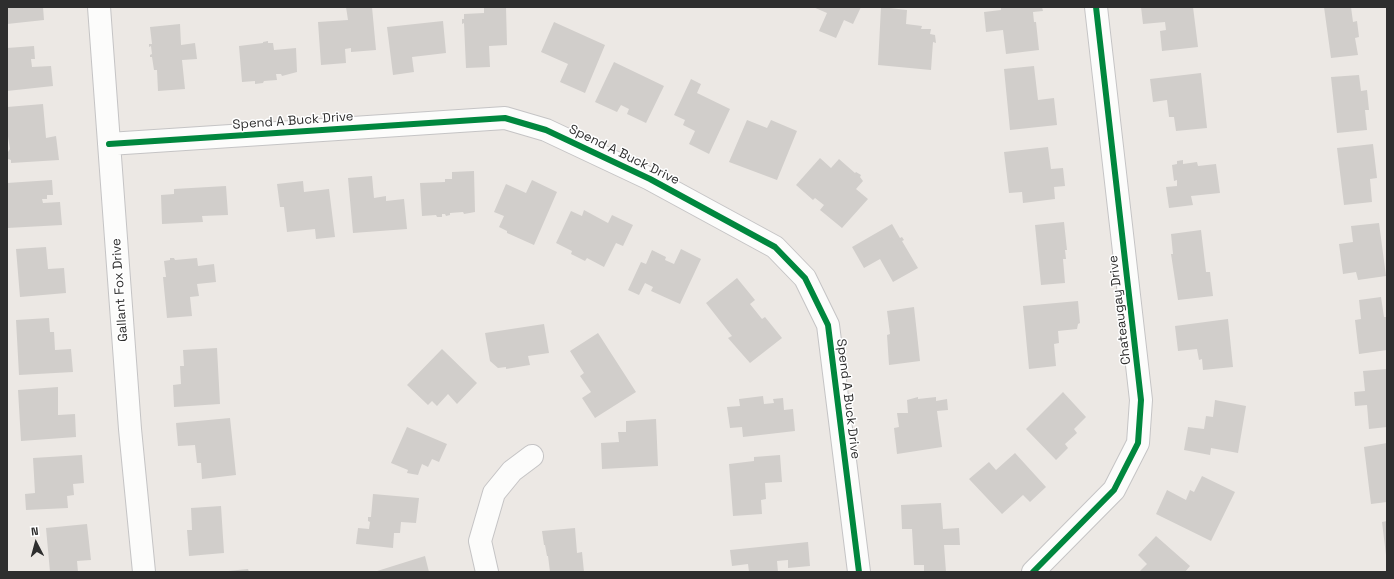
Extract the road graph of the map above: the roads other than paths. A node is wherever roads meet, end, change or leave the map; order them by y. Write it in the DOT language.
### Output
graph roads {
  1 [pos="100,7"];
  2 [pos="1096,7"];
  3 [pos="109,144"];
  4 [pos="532,456"];
  5 [pos="144,572"];
  6 [pos="487,572"];
  7 [pos="859,572"];
  8 [pos="1033,572"];
  1 -- 3 [label="street, Gallant Fox Drive"];
  2 -- 8 [label="street, Chateaugay Drive"];
  3 -- 5 [label="street, Gallant Fox Drive"];
  3 -- 7 [label="street, Spend A Buck Drive"];
  4 -- 6 [label="street"];
}
